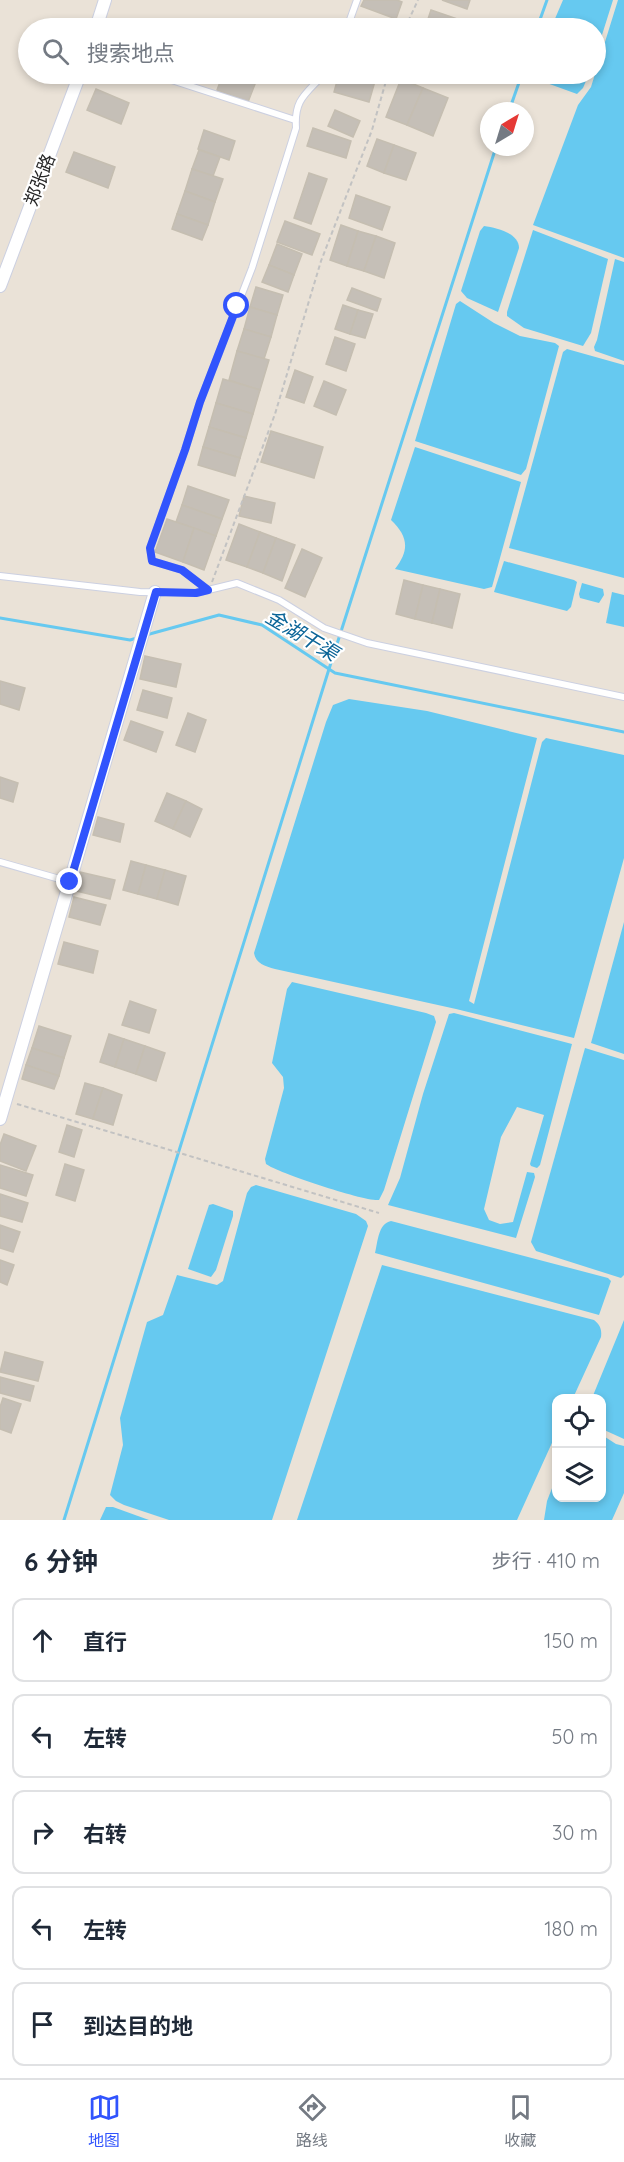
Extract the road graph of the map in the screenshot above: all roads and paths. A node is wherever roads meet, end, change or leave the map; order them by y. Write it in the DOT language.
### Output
graph roads {
  1 [pos="105,0"];
  2 [pos="357,0"];
  3 [pos="418,0"];
  4 [pos="99,18"];
  5 [pos="351,18"];
  6 [pos="410,18"];
  7 [pos="76,84"];
  8 [pos="184,84"];
  9 [pos="315,84"];
  10 [pos="385,84"];
  11 [pos="295,120"];
  12 [pos="0,286"];
  13 [pos="0,576"];
  14 [pos="208,590"];
  15 [pos="156,592"];
  16 [pos="624,697"];
  17 [pos="0,862"];
  18 [pos="70,882"];
  19 [pos="6,1100"];
  20 [pos="0,1119"];
  21 [pos="380,1213"];
  1 -- 4 [label="street"];
  2 -- 5 [label="lane"];
  3 -- 6 [label="path"];
  7 -- 12 [label="street, 郑张路"];
  8 -- 11 [label="lane"];
  9 -- 11 [label="lane"];
  10 -- 14 [label="path"];
  11 -- 14 [label="lane"];
  13 -- 15 [label="lane"];
  14 -- 15 [label="lane"];
  14 -- 16 [label="lane"];
  15 -- 18 [label="street"];
  17 -- 18 [label="lane"];
  18 -- 19 [label="street"];
  19 -- 20 [label="street"];
  19 -- 21 [label="path"];
}
